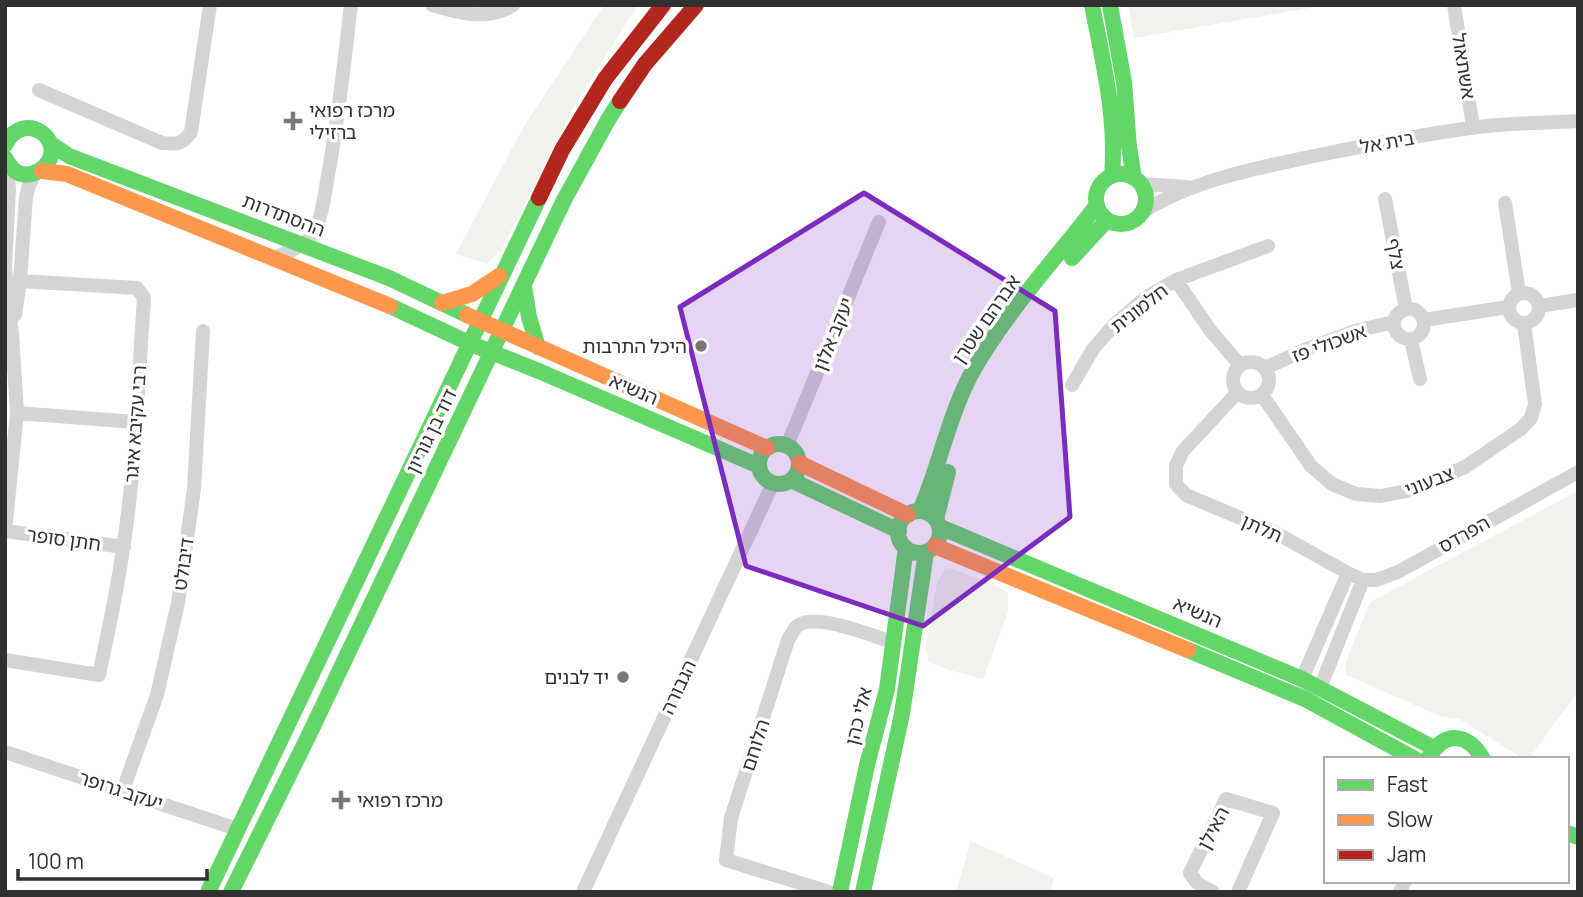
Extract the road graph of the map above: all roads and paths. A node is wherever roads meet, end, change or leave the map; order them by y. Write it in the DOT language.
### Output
graph roads {
  1 [pos="210,5"];
  2 [pos="351,5"];
  3 [pos="432,5"];
  4 [pos="513,5"];
  5 [pos="663,5"];
  6 [pos="696,5"];
  7 [pos="1091,5"];
  8 [pos="1110,5"];
  9 [pos="1454,5"];
  10 [pos="39,90"];
  11 [pos="1578,121"];
  12 [pos="1473,127"];
  13 [pos="12,128"];
  14 [pos="50,142"];
  15 [pos="5,145"];
  16 [pos="6,160"];
  17 [pos="38,172"];
  18 [pos="1112,176"];
  19 [pos="1137,181"];
  20 [pos="1199,186"];
  21 [pos="1385,198"];
  22 [pos="1505,203"];
  23 [pos="1097,205"];
  24 [pos="1142,212"];
  25 [pos="1107,220"];
  26 [pos="878,222"];
  27 [pos="303,244"];
  28 [pos="1268,246"];
  29 [pos="274,258"];
  30 [pos="503,273"];
  31 [pos="1176,280"];
  32 [pos="20,281"];
  33 [pos="524,286"];
  34 [pos="1519,293"];
  35 [pos="1578,300"];
  36 [pos="442,303"];
  37 [pos="1539,306"];
  38 [pos="1508,307"];
  39 [pos="1406,309"];
  40 [pos="480,320"];
  41 [pos="1424,320"];
  42 [pos="1394,322"];
  43 [pos="1524,324"];
  44 [pos="440,329"];
  45 [pos="203,331"];
  46 [pos="502,332"];
  47 [pos="8,334"];
  48 [pos="1411,340"];
  49 [pos="469,343"];
  50 [pos="538,347"];
  51 [pos="492,352"];
  52 [pos="1240,365"];
  53 [pos="1265,368"];
  54 [pos="541,372"];
  55 [pos="455,373"];
  56 [pos="1420,379"];
  57 [pos="1072,385"];
  58 [pos="1237,393"];
  59 [pos="1262,395"];
  60 [pos="466,406"];
  61 [pos="16,413"];
  62 [pos="136,422"];
  63 [pos="787,446"];
  64 [pos="767,448"];
  65 [pos="799,463"];
  66 [pos="759,466"];
  67 [pos="1578,472"];
  68 [pos="790,480"];
  69 [pos="772,483"];
  70 [pos="914,513"];
  71 [pos="938,523"];
  72 [pos="5,531"];
  73 [pos="898,531"];
  74 [pos="124,547"];
  75 [pos="906,548"];
  76 [pos="930,549"];
  77 [pos="1348,573"];
  78 [pos="1363,580"];
  79 [pos="893,642"];
  80 [pos="5,660"];
  81 [pos="1303,679"];
  82 [pos="1320,688"];
  83 [pos="1305,699"];
  84 [pos="5,752"];
  85 [pos="1431,753"];
  86 [pos="1411,757"];
  87 [pos="1482,757"];
  88 [pos="123,790"];
  89 [pos="237,829"];
  90 [pos="208,892"];
  91 [pos="231,892"];
  92 [pos="583,892"];
  93 [pos="829,892"];
  94 [pos="840,892"];
  95 [pos="863,892"];
  96 [pos="1213,892"];
  97 [pos="1238,892"];
  1 -- 10 [label="street"];
  2 -- 27 [label="street"];
  3 -- 4 [label="street"];
  5 -- 30 [label="street, דוד בן גוריון"];
  6 -- 33 [label="street, דוד בן גוריון"];
  7 -- 18 [label="street"];
  8 -- 19 [label="street"];
  9 -- 12 [label="street, אשתאול"];
  11 -- 12 [label="street, בית אל"];
  12 -- 20 [label="street, בית אל"];
  13 -- 14 [label="street, ההסתדרות"];
  13 -- 15 [label="street"];
  14 -- 17 [label="street"];
  14 -- 27 [label="street, ההסתדרות"];
  16 -- 17 [label="street"];
  16 -- 47 [label="street"];
  17 -- 29 [label="street"];
  17 -- 32 [label="street"];
  18 -- 19 [label="street"];
  18 -- 23 [label="street"];
  19 -- 20 [label="street, בית אל"];
  19 -- 24 [label="street"];
  20 -- 24 [label="street, בית אל"];
  21 -- 39 [label="street, צלף"];
  22 -- 34 [label="street"];
  23 -- 25 [label="street"];
  23 -- 70 [label="street, אברהם שטרן"];
  24 -- 25 [label="street"];
  25 -- 71 [label="street, אברהם שטרן"];
  26 -- 63 [label="street, יעקב אלון"];
  27 -- 29 [label="street"];
  27 -- 36 [label="street, ההסתדרות"];
  28 -- 31 [label="street, חלמונית"];
  29 -- 44 [label="street"];
  30 -- 36 [label="street"];
  30 -- 40 [label="street, דוד בן גוריון"];
  31 -- 52 [label="street"];
  31 -- 57 [label="street, חלמונית"];
  32 -- 47 [label="street"];
  32 -- 62 [label="street, רבי עקיבא איגר"];
  33 -- 46 [label="street, דוד בן גוריון"];
  33 -- 50 [label="street"];
  34 -- 37 [label="street"];
  34 -- 38 [label="street"];
  35 -- 37 [label="street"];
  36 -- 40 [label="street, ההסתדרות"];
  37 -- 43 [label="street"];
  38 -- 41 [label="street"];
  38 -- 43 [label="street"];
  39 -- 41 [label="street"];
  39 -- 42 [label="street"];
  40 -- 46 [label="street, ההסתדרות"];
  40 -- 49 [label="street, דוד בן גוריון"];
  41 -- 48 [label="street"];
  42 -- 48 [label="street"];
  42 -- 53 [label="street, אשכולי פז"];
  43 -- 59 [label="street, צבעוני"];
  44 -- 49 [label="street"];
  44 -- 55 [label="street"];
  45 -- 88 [label="street, דיבולט"];
  46 -- 50 [label="street, הנשיא"];
  46 -- 51 [label="street, דוד בן גוריון"];
  47 -- 61 [label="street"];
  48 -- 56 [label="street"];
  49 -- 51 [label="street"];
  49 -- 55 [label="street, דוד בן גוריון"];
  50 -- 64 [label="street, הנשיא"];
  51 -- 54 [label="street, הנשיא"];
  51 -- 60 [label="street, דוד בן גוריון"];
  52 -- 53 [label="street"];
  52 -- 58 [label="street"];
  53 -- 59 [label="street"];
  54 -- 60 [label="street"];
  54 -- 66 [label="street, הנשיא"];
  55 -- 89 [label="street, דוד בן גוריון"];
  58 -- 59 [label="street"];
  58 -- 77 [label="street, תלתן"];
  60 -- 91 [label="street, דוד בן גוריון"];
  61 -- 62 [label="street"];
  61 -- 72 [label="street"];
  62 -- 74 [label="street, רבי עקיבא איגר"];
  63 -- 64 [label="street"];
  63 -- 65 [label="street"];
  64 -- 66 [label="street"];
  65 -- 68 [label="street"];
  65 -- 70 [label="street"];
  66 -- 69 [label="street"];
  67 -- 78 [label="street, הפרדס"];
  68 -- 69 [label="street"];
  68 -- 73 [label="street"];
  69 -- 92 [label="street, הגבורה"];
  70 -- 71 [label="street"];
  70 -- 73 [label="street"];
  71 -- 76 [label="street"];
  71 -- 81 [label="street, הנשיא"];
  72 -- 74 [label="street, חתן סופר"];
  73 -- 75 [label="street"];
  74 -- 80 [label="street, רבי עקיבא איגר"];
  75 -- 76 [label="street"];
  75 -- 79 [label="street, אלי כהן"];
  76 -- 83 [label="street, הנשיא"];
  76 -- 95 [label="street"];
  77 -- 78 [label="street"];
  77 -- 81 [label="street"];
  78 -- 82 [label="street"];
  79 -- 93 [label="street, הלוחם"];
  79 -- 94 [label="street, אלי כהן"];
  81 -- 82 [label="street, הנשיא"];
  81 -- 83 [label="street"];
  82 -- 83 [label="street"];
  82 -- 85 [label="street, הנשיא"];
  83 -- 86 [label="street, הנשיא"];
  84 -- 88 [label="street, יעקב גרופר"];
  85 -- 87 [label="street"];
  88 -- 89 [label="street, יעקב גרופר"];
  89 -- 90 [label="street, דוד בן גוריון"];
  96 -- 97 [label="street, האילן"];
}
